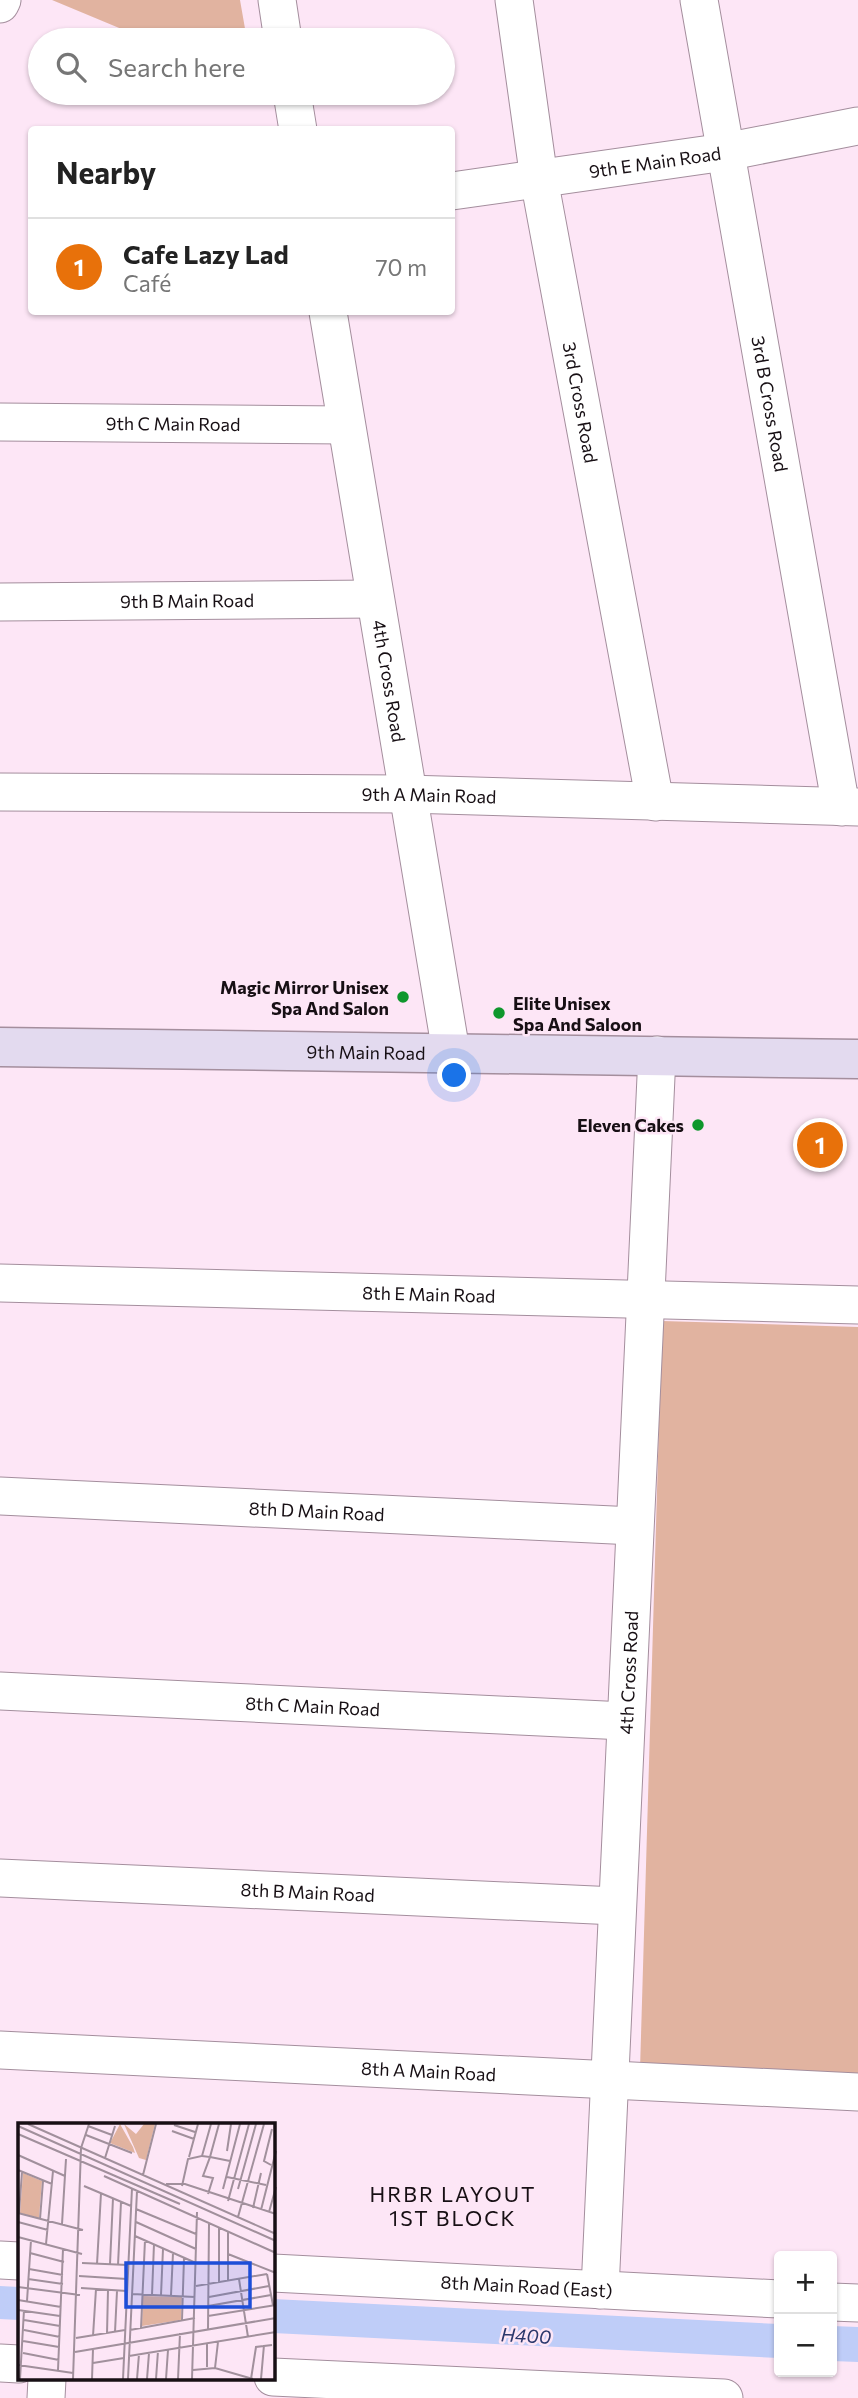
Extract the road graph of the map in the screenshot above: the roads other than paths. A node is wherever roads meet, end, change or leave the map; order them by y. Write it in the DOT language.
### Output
graph roads {
  1 [pos="276,0"];
  2 [pos="514,0"];
  3 [pos="699,0"];
  4 [pos="281,28"];
  5 [pos="294,105"];
  6 [pos="297,126"];
  7 [pos="858,126"];
  8 [pos="725,152"];
  9 [pos="539,179"];
  10 [pos="455,191"];
  11 [pos="328,315"];
  12 [pos="0,422"];
  13 [pos="346,425"];
  14 [pos="375,599"];
  15 [pos="0,602"];
  16 [pos="0,792"];
  17 [pos="407,794"];
  18 [pos="655,802"];
  19 [pos="849,807"];
  20 [pos="2,1052"];
  21 [pos="452,1052"];
  22 [pos="657,1055"];
  23 [pos="858,1059"];
  24 [pos="0,1283"];
  25 [pos="645,1300"];
  26 [pos="858,1305"];
  27 [pos="0,1496"];
  28 [pos="634,1526"];
  29 [pos="0,1690"];
  30 [pos="625,1721"];
  31 [pos="0,1878"];
  32 [pos="616,1906"];
  33 [pos="0,2050"];
  34 [pos="608,2080"];
  35 [pos="858,2092"];
  36 [pos="0,2260"];
  37 [pos="18,2261"];
  38 [pos="275,2273"];
  39 [pos="600,2290"];
  40 [pos="774,2300"];
  41 [pos="837,2302"];
  42 [pos="858,2303"];
  43 [pos="0,2363"];
  44 [pos="18,2364"];
  45 [pos="47,2380"];
  46 [pos="296,2384"];
  47 [pos="554,2394"];
  48 [pos="46,2398"];
  49 [pos="724,2398"];
  1 -- 4 [label="street"];
  2 -- 9 [label="street, 3rd Cross Road"];
  3 -- 8 [label="street, 3rd B Cross Road"];
  5 -- 6 [label="street"];
  7 -- 8 [label="street, 9th E Main Road"];
  8 -- 9 [label="street, 9th E Main Road"];
  8 -- 19 [label="street, 3rd B Cross Road"];
  9 -- 10 [label="street, 9th E Main Road"];
  9 -- 18 [label="street, 3rd Cross Road"];
  11 -- 13 [label="street, 4th Cross Road"];
  12 -- 13 [label="street, 9th C Main Road"];
  13 -- 14 [label="street, 4th Cross Road"];
  14 -- 15 [label="street, 9th B Main Road"];
  14 -- 17 [label="street, 4th Cross Road"];
  16 -- 17 [label="street, 9th A Main Road"];
  17 -- 18 [label="street, 9th A Main Road"];
  17 -- 21 [label="street, 4th Cross Road"];
  18 -- 19 [label="street, 9th A Main Road"];
  20 -- 21 [label="street, 9th Main Road"];
  21 -- 22 [label="street, 9th Main Road"];
  22 -- 23 [label="street, 9th Main Road"];
  22 -- 25 [label="street, 4th Cross Road"];
  24 -- 25 [label="street, 8th E Main Road"];
  25 -- 26 [label="street, 8th E Main Road"];
  25 -- 28 [label="street, 4th Cross Road"];
  27 -- 28 [label="street, 8th D Main Road"];
  28 -- 30 [label="street, 4th Cross Road"];
  29 -- 30 [label="street, 8th C Main Road"];
  30 -- 32 [label="street, 4th Cross Road"];
  31 -- 32 [label="street, 8th B Main Road"];
  32 -- 34 [label="street, 4th Cross Road"];
  33 -- 34 [label="street, 8th A Main Road"];
  34 -- 35 [label="street, 8th A Main Road"];
  34 -- 39 [label="street, 4th Cross Road"];
  36 -- 37 [label="street"];
  38 -- 39 [label="street, 8th Main Road (East)"];
  39 -- 40 [label="street, 8th Main Road (East)"];
  41 -- 42 [label="street"];
  43 -- 44 [label="street"];
  45 -- 48 [label="street"];
  46 -- 47 [label="street"];
  47 -- 49 [label="street"];
}
